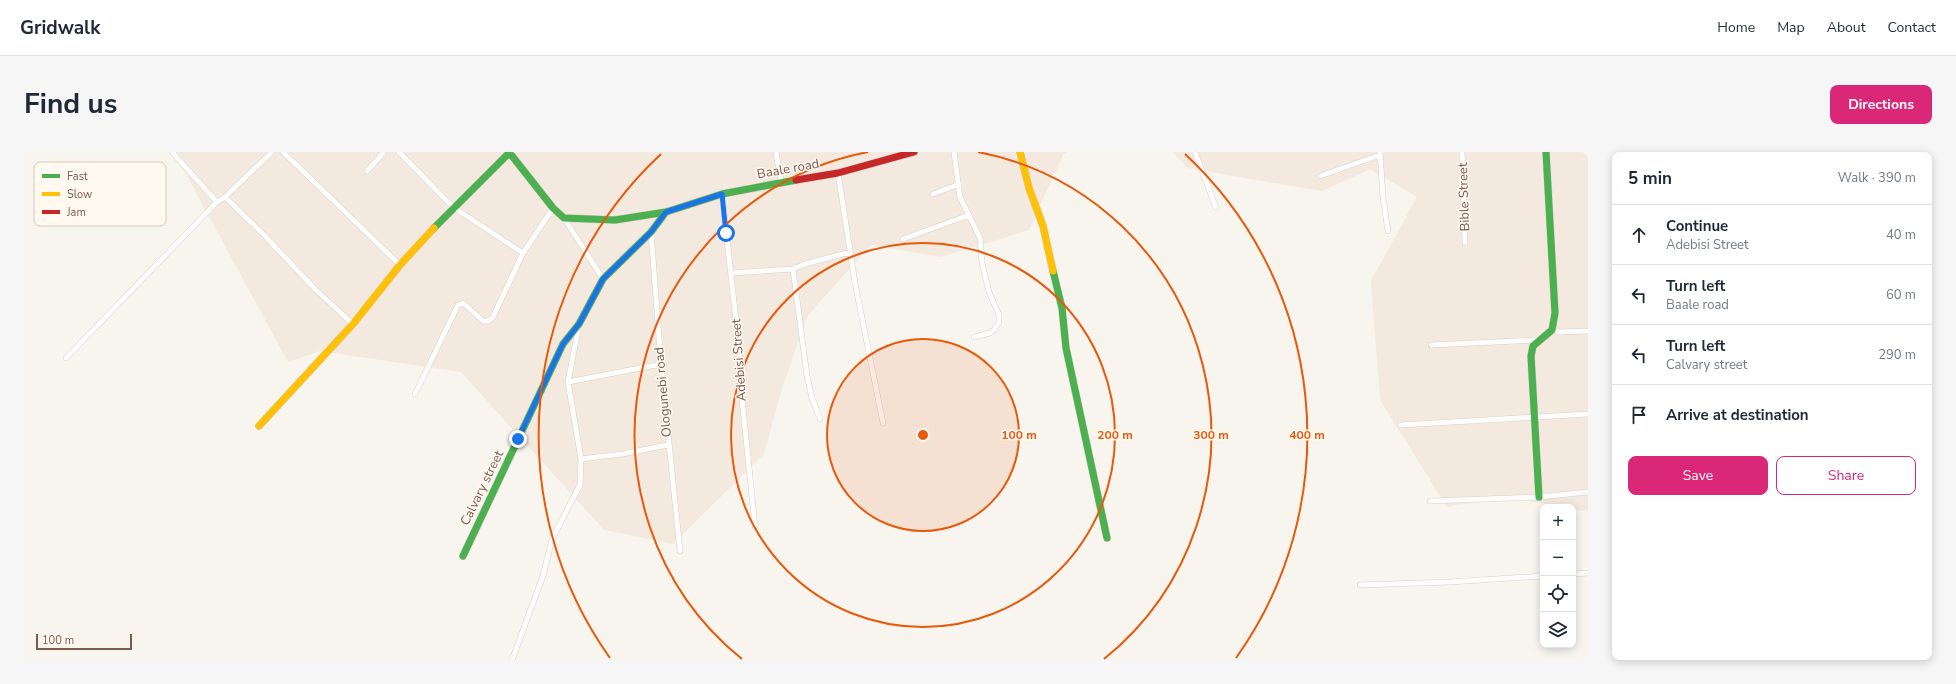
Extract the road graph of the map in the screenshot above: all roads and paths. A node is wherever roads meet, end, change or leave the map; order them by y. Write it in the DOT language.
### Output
graph roads {
  1 [pos="172,152"];
  2 [pos="272,152"];
  3 [pos="283,152"];
  4 [pos="384,152"];
  5 [pos="399,152"];
  6 [pos="509,152"];
  7 [pos="776,152"];
  8 [pos="914,152"];
  9 [pos="954,152"];
  10 [pos="1020,152"];
  11 [pos="1195,152"];
  12 [pos="1462,152"];
  13 [pos="1546,152"];
  14 [pos="1380,154"];
  15 [pos="367,171"];
  16 [pos="838,173"];
  17 [pos="1320,176"];
  18 [pos="781,182"];
  19 [pos="957,185"];
  20 [pos="722,194"];
  21 [pos="933,194"];
  22 [pos="225,197"];
  23 [pos="217,202"];
  24 [pos="453,207"];
  25 [pos="553,208"];
  26 [pos="1216,208"];
  27 [pos="666,212"];
  28 [pos="969,215"];
  29 [pos="564,218"];
  30 [pos="1388,231"];
  31 [pos="651,232"];
  32 [pos="903,239"];
  33 [pos="1465,243"];
  34 [pos="850,252"];
  35 [pos="523,253"];
  36 [pos="400,265"];
  37 [pos="793,269"];
  38 [pos="731,273"];
  39 [pos="603,279"];
  40 [pos="353,324"];
  41 [pos="579,324"];
  42 [pos="1552,330"];
  43 [pos="1588,331"];
  44 [pos="974,337"];
  45 [pos="1538,340"];
  46 [pos="1430,345"];
  47 [pos="66,358"];
  48 [pos="661,364"];
  49 [pos="568,382"];
  50 [pos="415,394"];
  51 [pos="1588,414"];
  52 [pos="1535,418"];
  53 [pos="820,419"];
  54 [pos="883,423"];
  55 [pos="1400,425"];
  56 [pos="259,426"];
  57 [pos="668,444"];
  58 [pos="581,459"];
  59 [pos="1588,492"];
  60 [pos="1539,497"];
  61 [pos="1430,501"];
  62 [pos="754,526"];
  63 [pos="1107,538"];
  64 [pos="680,551"];
  65 [pos="463,556"];
  66 [pos="1588,573"];
  67 [pos="1576,574"];
  68 [pos="1540,576"];
  69 [pos="1360,585"];
  70 [pos="512,660"];
  1 -- 23 [label="street"];
  2 -- 22 [label="street"];
  3 -- 36 [label="street"];
  4 -- 15 [label="street"];
  5 -- 24 [label="street"];
  6 -- 24 [label="street"];
  6 -- 25 [label="street"];
  7 -- 18 [label="street"];
  8 -- 16 [label="street, Baale road"];
  9 -- 19 [label="street"];
  10 -- 63 [label="street"];
  11 -- 26 [label="street"];
  12 -- 33 [label="street, Bible Street"];
  13 -- 42 [label="street"];
  14 -- 17 [label="street"];
  14 -- 30 [label="street"];
  16 -- 18 [label="street, Baale road"];
  16 -- 34 [label="street"];
  18 -- 20 [label="street, Baale road"];
  19 -- 21 [label="street"];
  19 -- 28 [label="street"];
  20 -- 27 [label="street, Baale road"];
  20 -- 38 [label="street, Adebisi Street"];
  22 -- 23 [label="street"];
  22 -- 40 [label="street"];
  23 -- 47 [label="street"];
  24 -- 35 [label="street"];
  24 -- 36 [label="street"];
  25 -- 29 [label="street"];
  25 -- 35 [label="street"];
  27 -- 29 [label="street, Baale road"];
  27 -- 31 [label="street, Calvary street"];
  28 -- 32 [label="street"];
  28 -- 44 [label="street"];
  29 -- 39 [label="street"];
  31 -- 39 [label="street, Calvary street"];
  31 -- 48 [label="street, Ologunebi road"];
  34 -- 37 [label="street"];
  34 -- 54 [label="street"];
  35 -- 50 [label="street"];
  36 -- 40 [label="street"];
  37 -- 38 [label="street"];
  37 -- 53 [label="street"];
  38 -- 62 [label="street, Adebisi Street"];
  39 -- 41 [label="street, Calvary street"];
  40 -- 56 [label="street"];
  41 -- 49 [label="street"];
  41 -- 65 [label="street, Calvary street"];
  42 -- 43 [label="street"];
  42 -- 45 [label="street"];
  45 -- 46 [label="street"];
  45 -- 52 [label="street"];
  48 -- 49 [label="street"];
  48 -- 57 [label="street, Ologunebi road"];
  49 -- 58 [label="street"];
  51 -- 52 [label="street"];
  52 -- 55 [label="street"];
  52 -- 60 [label="street"];
  57 -- 58 [label="street"];
  57 -- 64 [label="street, Ologunebi road"];
  58 -- 70 [label="street"];
  59 -- 60 [label="street"];
  60 -- 61 [label="street"];
  66 -- 67 [label="street"];
  68 -- 69 [label="street"];
}
